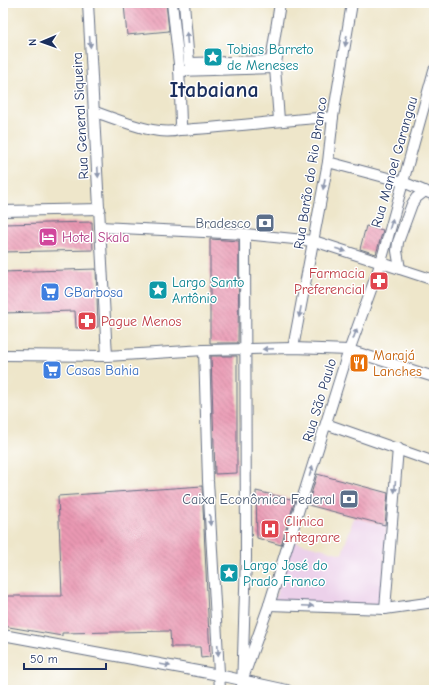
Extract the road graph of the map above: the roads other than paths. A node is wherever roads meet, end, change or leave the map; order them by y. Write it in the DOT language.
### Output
graph roads {
  1 [pos="88,3"];
  2 [pos="172,3"];
  3 [pos="184,3"];
  4 [pos="280,3"];
  5 [pos="287,3"];
  6 [pos="352,3"];
  7 [pos="189,63"];
  8 [pos="273,64"];
  9 [pos="228,66"];
  10 [pos="179,68"];
  11 [pos="434,70"];
  12 [pos="95,112"];
  13 [pos="333,117"];
  14 [pos="279,120"];
  15 [pos="180,127"];
  16 [pos="328,162"];
  17 [pos="403,182"];
  18 [pos="430,193"];
  19 [pos="100,209"];
  20 [pos="3,211"];
  21 [pos="100,227"];
  22 [pos="245,234"];
  23 [pos="314,241"];
  24 [pos="381,262"];
  25 [pos="400,269"];
  26 [pos="434,280"];
  27 [pos="293,348"];
  28 [pos="204,350"];
  29 [pos="246,350"];
  30 [pos="349,350"];
  31 [pos="3,355"];
  32 [pos="107,356"];
  33 [pos="434,377"];
  34 [pos="326,424"];
  35 [pos="398,448"];
  36 [pos="434,462"];
  37 [pos="434,602"];
  38 [pos="269,605"];
  39 [pos="385,609"];
  40 [pos="3,635"];
  41 [pos="219,675"];
  42 [pos="242,686"];
  43 [pos="220,690"];
  44 [pos="287,690"];
  1 -- 12 [label="street, Rua General Siqueira, one-way"];
  2 -- 10 [label="street"];
  7 -- 3 [label="street, one-way"];
  4 -- 8 [label="street"];
  5 -- 8 [label="street"];
  6 -- 13 [label="street, Rua Barão do Rio Branco, one-way"];
  7 -- 9 [label="street"];
  7 -- 10 [label="street"];
  8 -- 9 [label="street"];
  8 -- 14 [label="street"];
  9 -- 10 [label="street"];
  10 -- 15 [label="street"];
  11 -- 17 [label="street, Rua Manoel Garangau"];
  12 -- 15 [label="street"];
  12 -- 19 [label="street, Rua General Siqueira, one-way"];
  13 -- 14 [label="street"];
  13 -- 16 [label="street, Rua Barão do Rio Branco"];
  14 -- 15 [label="street"];
  16 -- 17 [label="street"];
  16 -- 23 [label="street, Rua Barão do Rio Branco, one-way"];
  17 -- 18 [label="street"];
  24 -- 17 [label="street, Rua Manoel Garangau, one-way"];
  18 -- 25 [label="street"];
  19 -- 20 [label="street"];
  19 -- 21 [label="street, Rua General Siqueira"];
  21 -- 22 [label="street"];
  21 -- 32 [label="street"];
  22 -- 23 [label="street"];
  22 -- 29 [label="street"];
  23 -- 24 [label="street, one-way"];
  23 -- 27 [label="street, Rua Barão do Rio Branco, one-way"];
  24 -- 25 [label="street"];
  30 -- 24 [label="street, Rua São Paulo, one-way"];
  25 -- 26 [label="street"];
  27 -- 29 [label="street, one-way"];
  27 -- 30 [label="street"];
  28 -- 29 [label="street"];
  28 -- 32 [label="street"];
  28 -- 41 [label="street, one-way"];
  29 -- 42 [label="street"];
  30 -- 33 [label="street"];
  30 -- 34 [label="street, Rua São Paulo"];
  31 -- 32 [label="street"];
  34 -- 35 [label="street"];
  38 -- 34 [label="street, Rua São Paulo, one-way"];
  35 -- 36 [label="street"];
  35 -- 39 [label="street, one-way"];
  37 -- 39 [label="street"];
  38 -- 39 [label="street, one-way"];
  38 -- 42 [label="street, Rua São Paulo"];
  40 -- 41 [label="street, one-way"];
  41 -- 42 [label="street"];
  41 -- 43 [label="street"];
  42 -- 44 [label="street"];
}
